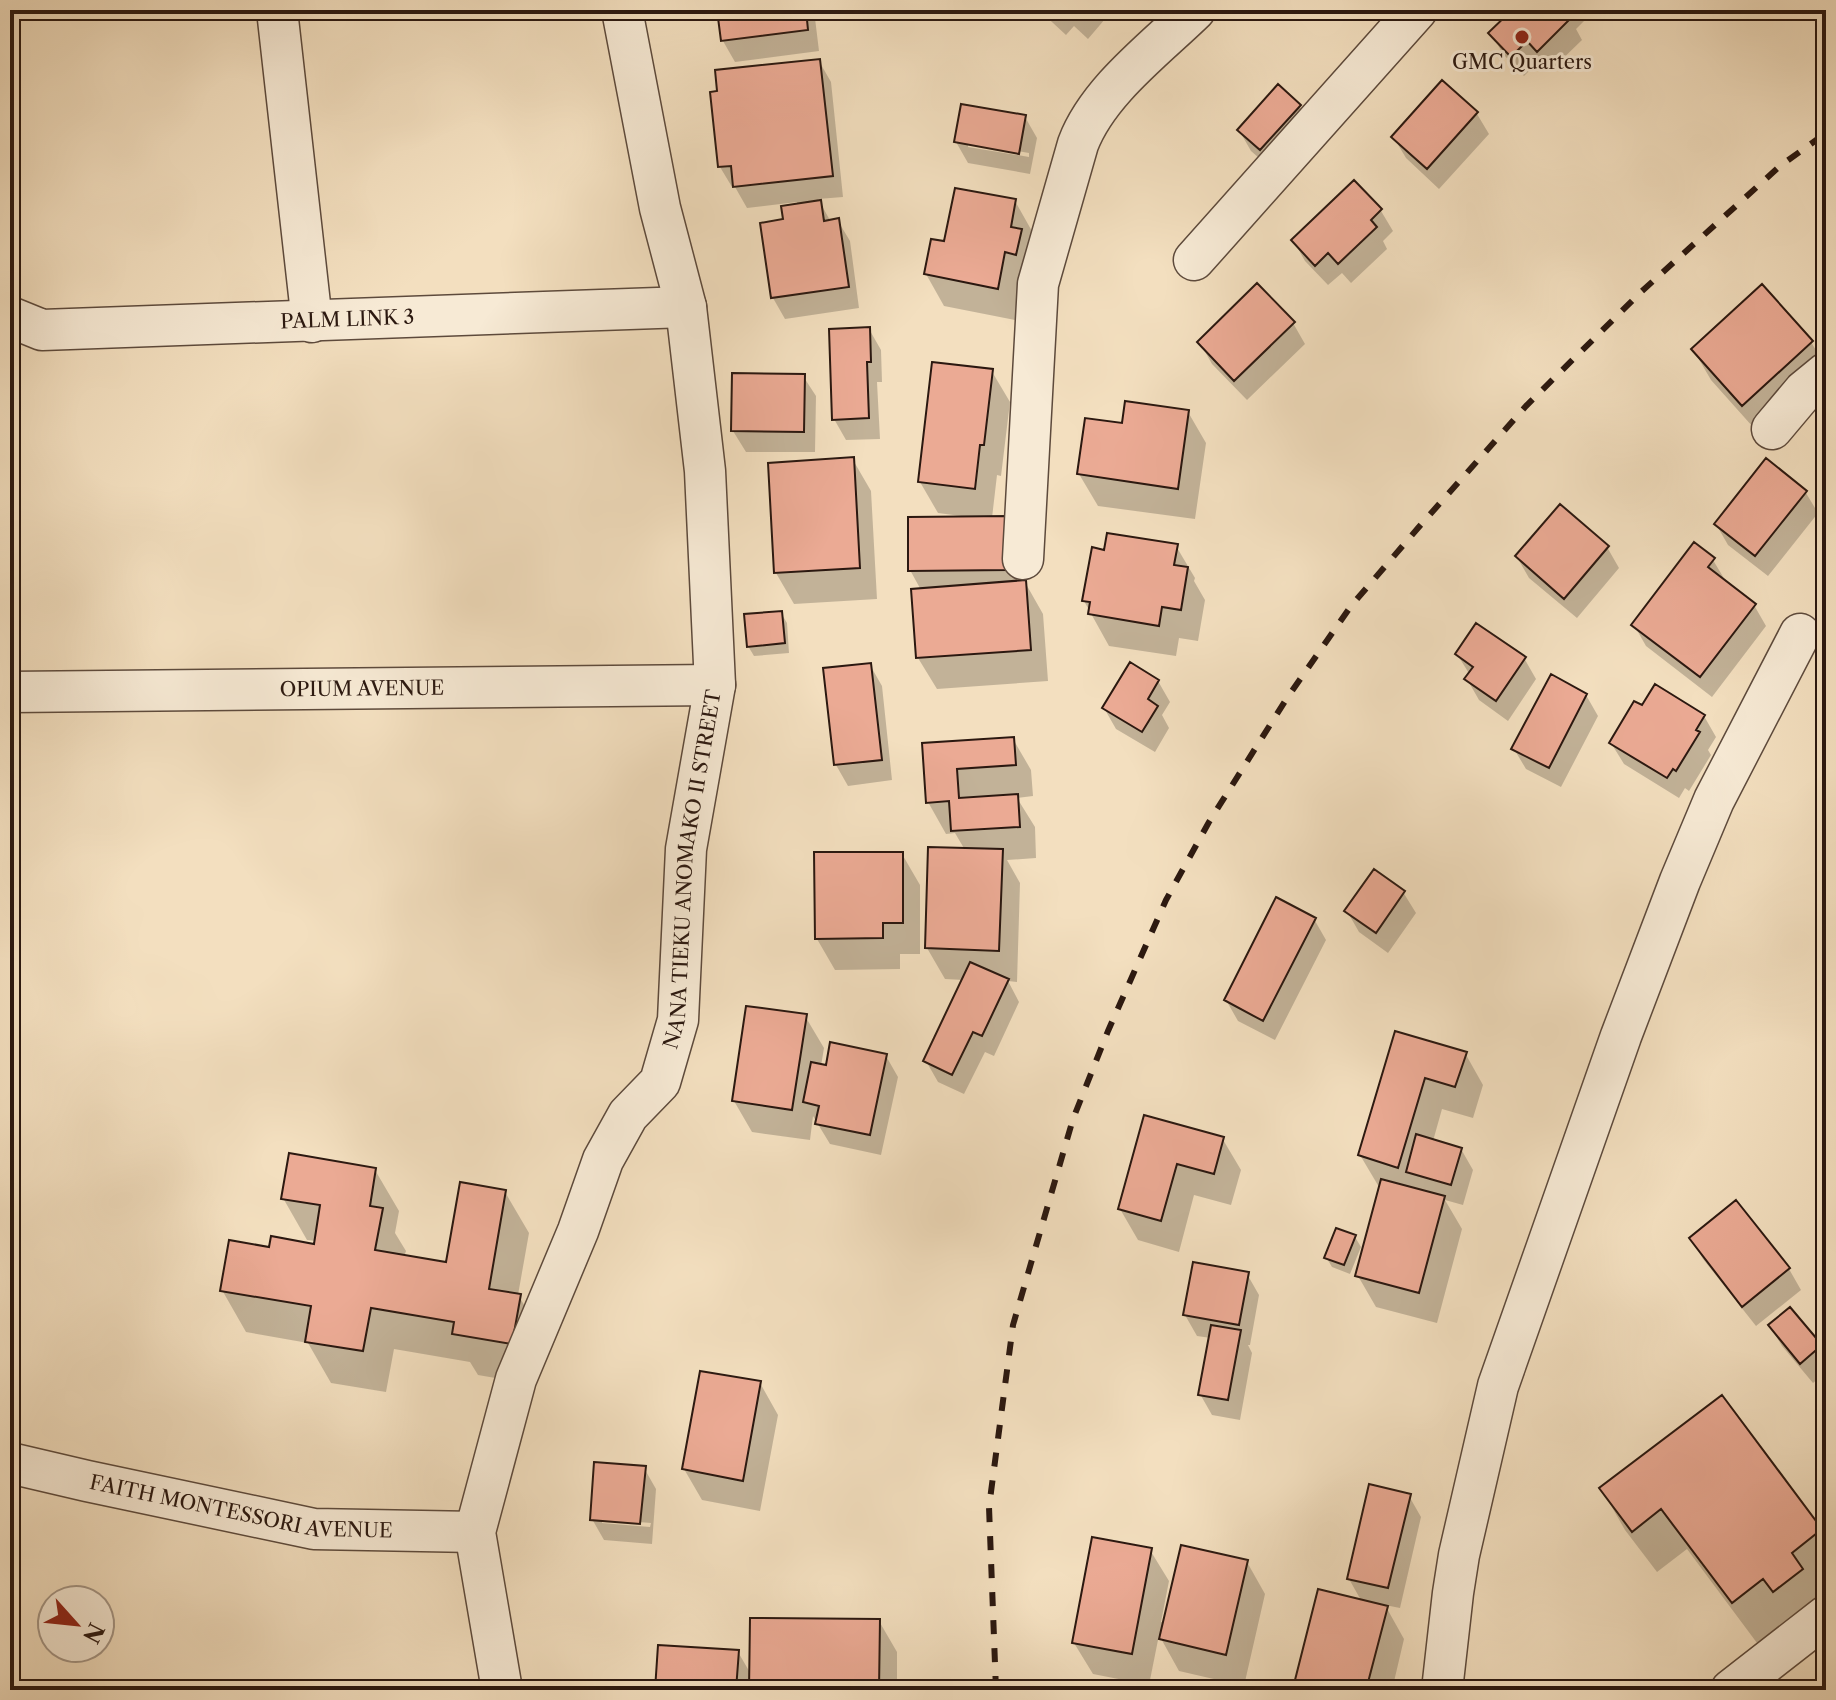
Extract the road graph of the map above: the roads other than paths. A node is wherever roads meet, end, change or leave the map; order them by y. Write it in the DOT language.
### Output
graph roads {
  1 [pos="277,10"];
  2 [pos="622,10"];
  3 [pos="1195,10"];
  4 [pos="1417,10"];
  5 [pos="1194,260"];
  6 [pos="686,307"];
  7 [pos="10,317"];
  8 [pos="312,322"];
  9 [pos="1826,373"];
  10 [pos="1772,429"];
  11 [pos="1023,559"];
  12 [pos="1800,634"];
  13 [pos="715,685"];
  14 [pos="10,692"];
  15 [pos="10,1463"];
  16 [pos="475,1532"];
  17 [pos="1826,1616"];
  18 [pos="502,1690"];
  19 [pos="1442,1690"];
  20 [pos="1731,1690"];
  1 -- 8 [label="street"];
  2 -- 6 [label="street, NANA TIEKU ANOMAKO II STREET"];
  3 -- 11 [label="street"];
  4 -- 5 [label="street"];
  6 -- 8 [label="street, PALM LINK 3"];
  6 -- 13 [label="street, NANA TIEKU ANOMAKO II STREET"];
  7 -- 8 [label="street, PALM LINK 3"];
  9 -- 10 [label="street"];
  12 -- 19 [label="street"];
  13 -- 14 [label="street, OPIUM AVENUE"];
  13 -- 16 [label="street, NANA TIEKU ANOMAKO II STREET"];
  15 -- 16 [label="street, FAITH MONTESSORI AVENUE"];
  16 -- 18 [label="street, NANA TIEKU ANOMAKO II STREET"];
  17 -- 20 [label="street"];
}
